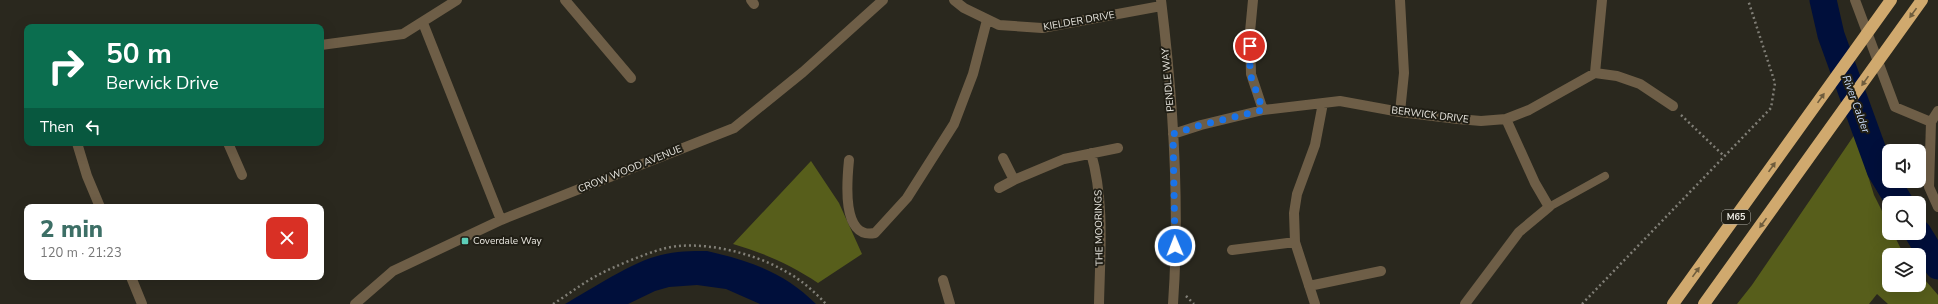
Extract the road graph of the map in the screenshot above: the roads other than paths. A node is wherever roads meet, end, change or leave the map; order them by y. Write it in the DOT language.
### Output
graph roads {
  1 [pos="457,0"];
  2 [pos="565,0"];
  3 [pos="883,0"];
  4 [pos="954,0"];
  5 [pos="1253,0"];
  6 [pos="1400,0"];
  7 [pos="1602,0"];
  8 [pos="1855,0"];
  9 [pos="1891,0"];
  10 [pos="1922,0"];
  11 [pos="1161,3"];
  12 [pos="987,20"];
  13 [pos="423,23"];
  14 [pos="324,45"];
  15 [pos="1595,73"];
  16 [pos="631,78"];
  17 [pos="1323,103"];
  18 [pos="1673,106"];
  19 [pos="1263,110"];
  20 [pos="1938,111"];
  21 [pos="1400,112"];
  22 [pos="1506,119"];
  23 [pos="1931,122"];
  24 [pos="1173,134"];
  25 [pos="78,146"];
  26 [pos="229,146"];
  27 [pos="1118,148"];
  28 [pos="1091,153"];
  29 [pos="1003,158"];
  30 [pos="848,160"];
  31 [pos="242,175"];
  32 [pos="1605,176"];
  33 [pos="1014,180"];
  34 [pos="998,188"];
  35 [pos="99,204"];
  36 [pos="1550,207"];
  37 [pos="1938,208"];
  38 [pos="501,220"];
  39 [pos="1295,242"];
  40 [pos="1232,250"];
  41 [pos="1381,271"];
  42 [pos="132,280"];
  43 [pos="943,280"];
  44 [pos="1309,286"];
  45 [pos="142,304"];
  46 [pos="354,304"];
  47 [pos="950,304"];
  48 [pos="1098,304"];
  49 [pos="1173,304"];
  50 [pos="1315,304"];
  51 [pos="1466,304"];
  52 [pos="1673,304"];
  53 [pos="1704,304"];
  1 -- 13 [label="street"];
  2 -- 16 [label="street"];
  3 -- 38 [label="street, CROW WOOD AVENUE"];
  4 -- 12 [label="street, KIELDER DRIVE"];
  5 -- 19 [label="street"];
  6 -- 21 [label="street"];
  7 -- 15 [label="street"];
  8 -- 23 [label="street"];
  52 -- 9 [label="highway, M65, one-way"];
  10 -- 53 [label="highway, M65, one-way"];
  11 -- 12 [label="street, KIELDER DRIVE"];
  11 -- 24 [label="street, PENDLE WAY"];
  12 -- 30 [label="street"];
  13 -- 14 [label="street"];
  13 -- 38 [label="street"];
  15 -- 18 [label="street"];
  15 -- 22 [label="street, BERWICK DRIVE"];
  17 -- 19 [label="street, BERWICK DRIVE"];
  17 -- 21 [label="street, BERWICK DRIVE"];
  17 -- 39 [label="street"];
  19 -- 24 [label="street, BERWICK DRIVE"];
  20 -- 23 [label="street"];
  21 -- 22 [label="street, BERWICK DRIVE"];
  22 -- 36 [label="street"];
  23 -- 37 [label="street"];
  24 -- 49 [label="street, PENDLE WAY"];
  25 -- 35 [label="street"];
  26 -- 31 [label="street"];
  27 -- 28 [label="street"];
  28 -- 33 [label="street"];
  28 -- 48 [label="street, THE MOORINGS"];
  29 -- 33 [label="street"];
  32 -- 36 [label="lane"];
  33 -- 34 [label="street"];
  36 -- 51 [label="street"];
  38 -- 46 [label="street, CROW WOOD AVENUE"];
  39 -- 40 [label="street"];
  39 -- 44 [label="street"];
  41 -- 44 [label="street"];
  42 -- 45 [label="street"];
  43 -- 47 [label="street"];
  44 -- 50 [label="street"];
}
